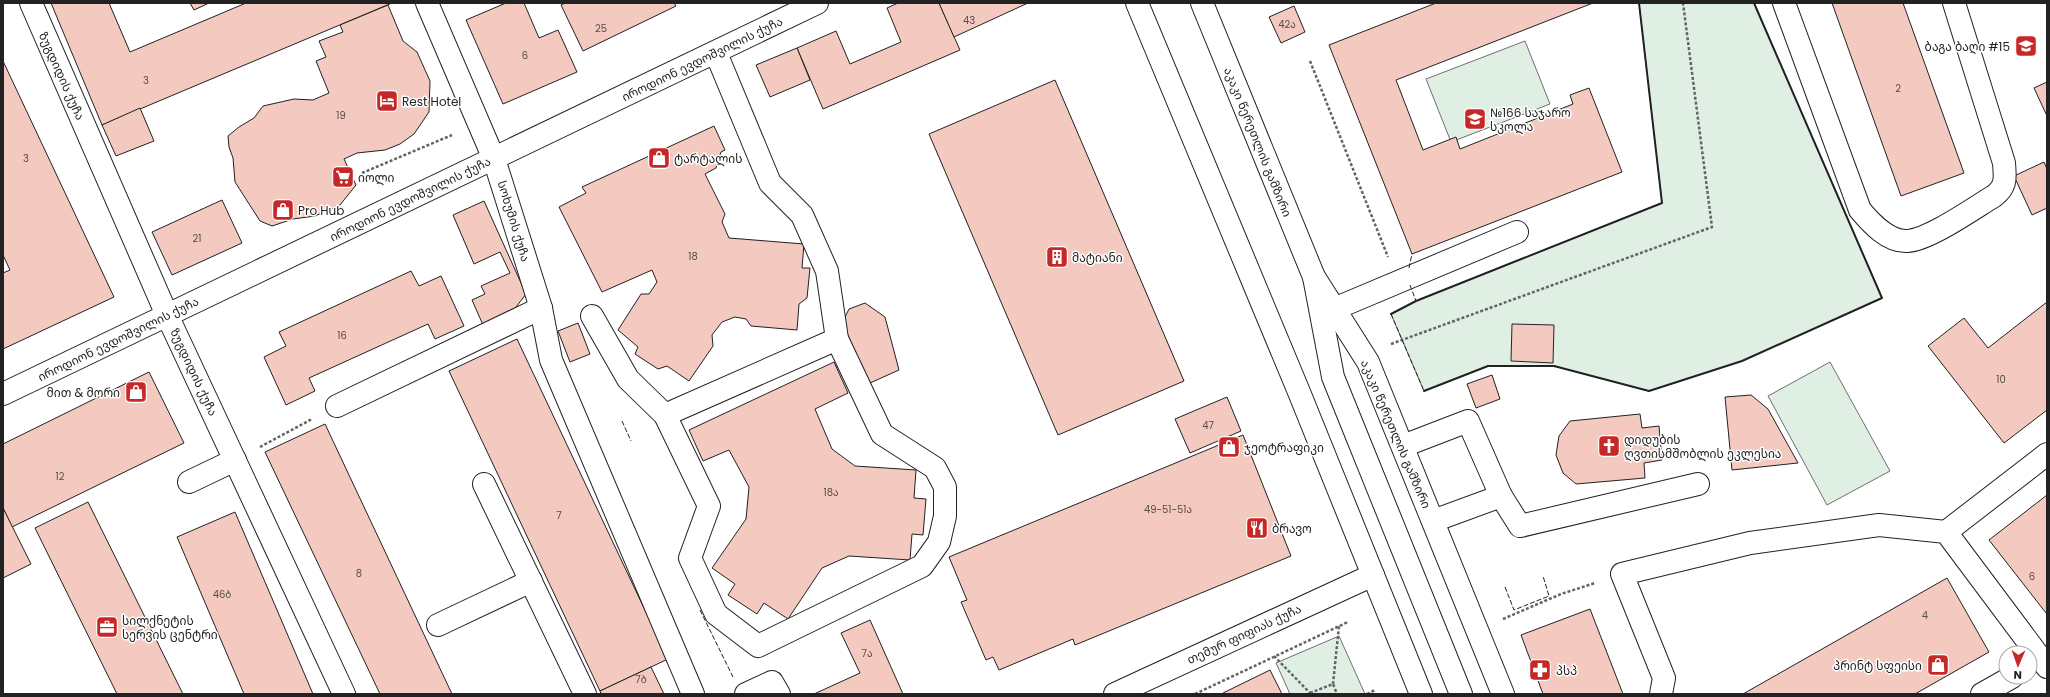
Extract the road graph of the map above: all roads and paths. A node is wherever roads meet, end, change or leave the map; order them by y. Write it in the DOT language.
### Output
graph roads {
  1 [pos="30,3"];
  2 [pos="427,3"];
  3 [pos="817,3"];
  4 [pos="1136,3"];
  5 [pos="1202,3"];
  6 [pos="1683,3"];
  7 [pos="1784,3"];
  8 [pos="1954,3"];
  9 [pos="716,53"];
  10 [pos="1310,60"];
  11 [pos="452,135"];
  12 [pos="494,159"];
  13 [pos="362,173"];
  14 [pos="1518,232"];
  15 [pos="1314,277"];
  16 [pos="1398,281"];
  17 [pos="540,308"];
  18 [pos="1334,309"];
  19 [pos="167,315"];
  20 [pos="592,316"];
  21 [pos="838,339"];
  22 [pos="1391,344"];
  23 [pos="3,394"];
  24 [pos="337,406"];
  25 [pos="665,415"];
  26 [pos="1403,446"];
  27 [pos="2047,454"];
  28 [pos="235,460"];
  29 [pos="189,482"];
  30 [pos="484,484"];
  31 [pos="1698,484"];
  32 [pos="1501,496"];
  33 [pos="1433,521"];
  34 [pos="1946,532"];
  35 [pos="1622,574"];
  36 [pos="1373,575"];
  37 [pos="531,581"];
  38 [pos="1501,620"];
  39 [pos="1348,622"];
  40 [pos="438,625"];
  41 [pos="1339,626"];
  42 [pos="1274,656"];
  43 [pos="2041,663"];
  44 [pos="1333,684"];
  45 [pos="1998,685"];
  46 [pos="1375,690"];
  47 [pos="1310,693"];
  48 [pos="344,694"];
  49 [pos="585,694"];
  50 [pos="693,694"];
  51 [pos="746,694"];
  52 [pos="779,694"];
  53 [pos="1115,694"];
  54 [pos="1195,694"];
  55 [pos="1338,694"];
  56 [pos="1367,694"];
  57 [pos="1421,694"];
  58 [pos="1461,694"];
  59 [pos="1503,694"];
  60 [pos="1661,694"];
  61 [pos="1982,694"];
  1 -- 19 [label="street, ზუგდიდის ქუჩა"];
  2 -- 12 [label="street, სოხუმის ქუჩა"];
  3 -- 9 [label="street, იროდიონ ევდოშვილის ქუჩა"];
  4 -- 36 [label="street"];
  5 -- 15 [label="street, აკაკი წერეთლის გამზირი"];
  6 -- 22 [label="path"];
  7 -- 8 [label="street"];
  9 -- 12 [label="street, იროდიონ ევდოშვილის ქუჩა"];
  9 -- 21 [label="street"];
  10 -- 16 [label="path"];
  11 -- 13 [label="path"];
  12 -- 17 [label="street, სოხუმის ქუჩა"];
  12 -- 19 [label="street, იროდიონ ევდოშვილის ქუჩა"];
  14 -- 16 [label="street"];
  15 -- 18 [label="street, აკაკი წერეთლის გამზირი"];
  15 -- 58 [label="street"];
  16 -- 18 [label="street"];
  17 -- 24 [label="street"];
  17 -- 50 [label="street, სოხუმის ქუჩა"];
  18 -- 26 [label="street, აკაკი წერეთლის გამზირი"];
  19 -- 23 [label="street, იროდიონ ევდოშვილის ქუჩა"];
  19 -- 28 [label="street, ზუგდიდის ქუჩა"];
  20 -- 25 [label="street"];
  21 -- 25 [label="street"];
  21 -- 25 [label="street"];
  24 -- 28 [label="path"];
  26 -- 32 [label="street"];
  26 -- 33 [label="street, აკაკი წერეთლის გამზირი"];
  27 -- 34 [label="street"];
  28 -- 29 [label="street"];
  28 -- 48 [label="street, ზუგდიდის ქუჩა"];
  30 -- 37 [label="street"];
  31 -- 32 [label="street"];
  32 -- 33 [label="street"];
  33 -- 59 [label="street, აკაკი წერეთლის გამზირი"];
  34 -- 35 [label="street"];
  34 -- 43 [label="street"];
  35 -- 38 [label="path"];
  35 -- 60 [label="street"];
  36 -- 53 [label="street, თემურ ფიფიას ქუჩა"];
  36 -- 57 [label="street"];
  37 -- 40 [label="street"];
  37 -- 49 [label="street"];
  39 -- 41 [label="path"];
  41 -- 42 [label="path"];
  41 -- 44 [label="path"];
  42 -- 47 [label="path"];
  42 -- 54 [label="path"];
  44 -- 47 [label="path"];
  44 -- 55 [label="path"];
  45 -- 61 [label="street"];
  46 -- 56 [label="path"];
  51 -- 52 [label="street"];
}
